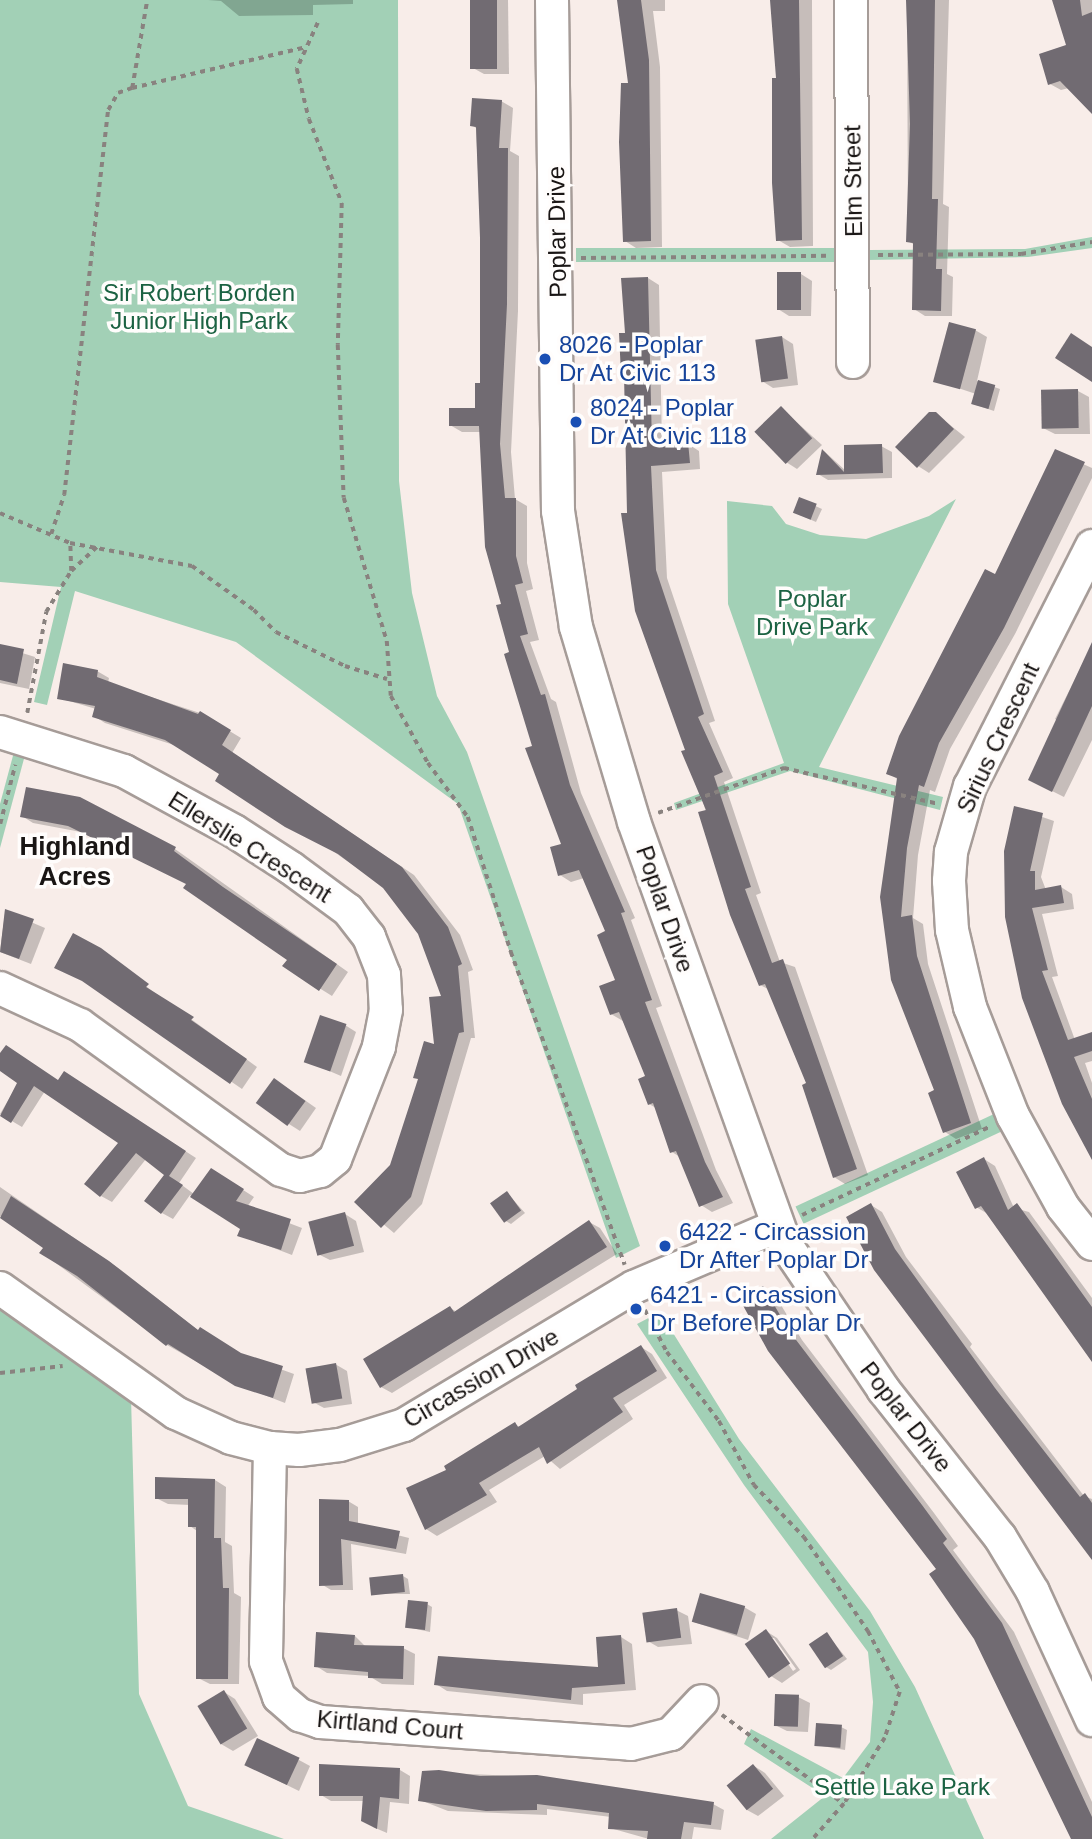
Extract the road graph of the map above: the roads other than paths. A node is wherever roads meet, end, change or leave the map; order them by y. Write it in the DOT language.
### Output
graph roads {
  1 [pos="552,0"];
  2 [pos="851,0"];
  3 [pos="853,362"];
  4 [pos="1092,546"];
  5 [pos="11,734"];
  6 [pos="0,988"];
  7 [pos="777,1226"];
  8 [pos="1092,1244"];
  9 [pos="0,1288"];
  10 [pos="270,1448"];
  11 [pos="702,1701"];
  12 [pos="1092,1720"];
  1 -- 7 [label="street, Poplar Drive"];
  2 -- 3 [label="street, Elm Street"];
  4 -- 8 [label="street, Sirius Crescent"];
  5 -- 6 [label="street, Ellerslie Crescent"];
  7 -- 10 [label="street, Circassion Drive"];
  7 -- 12 [label="street, Poplar Drive"];
  9 -- 10 [label="street, Circassion Drive"];
  10 -- 11 [label="street, Kirtland Court"];
}
